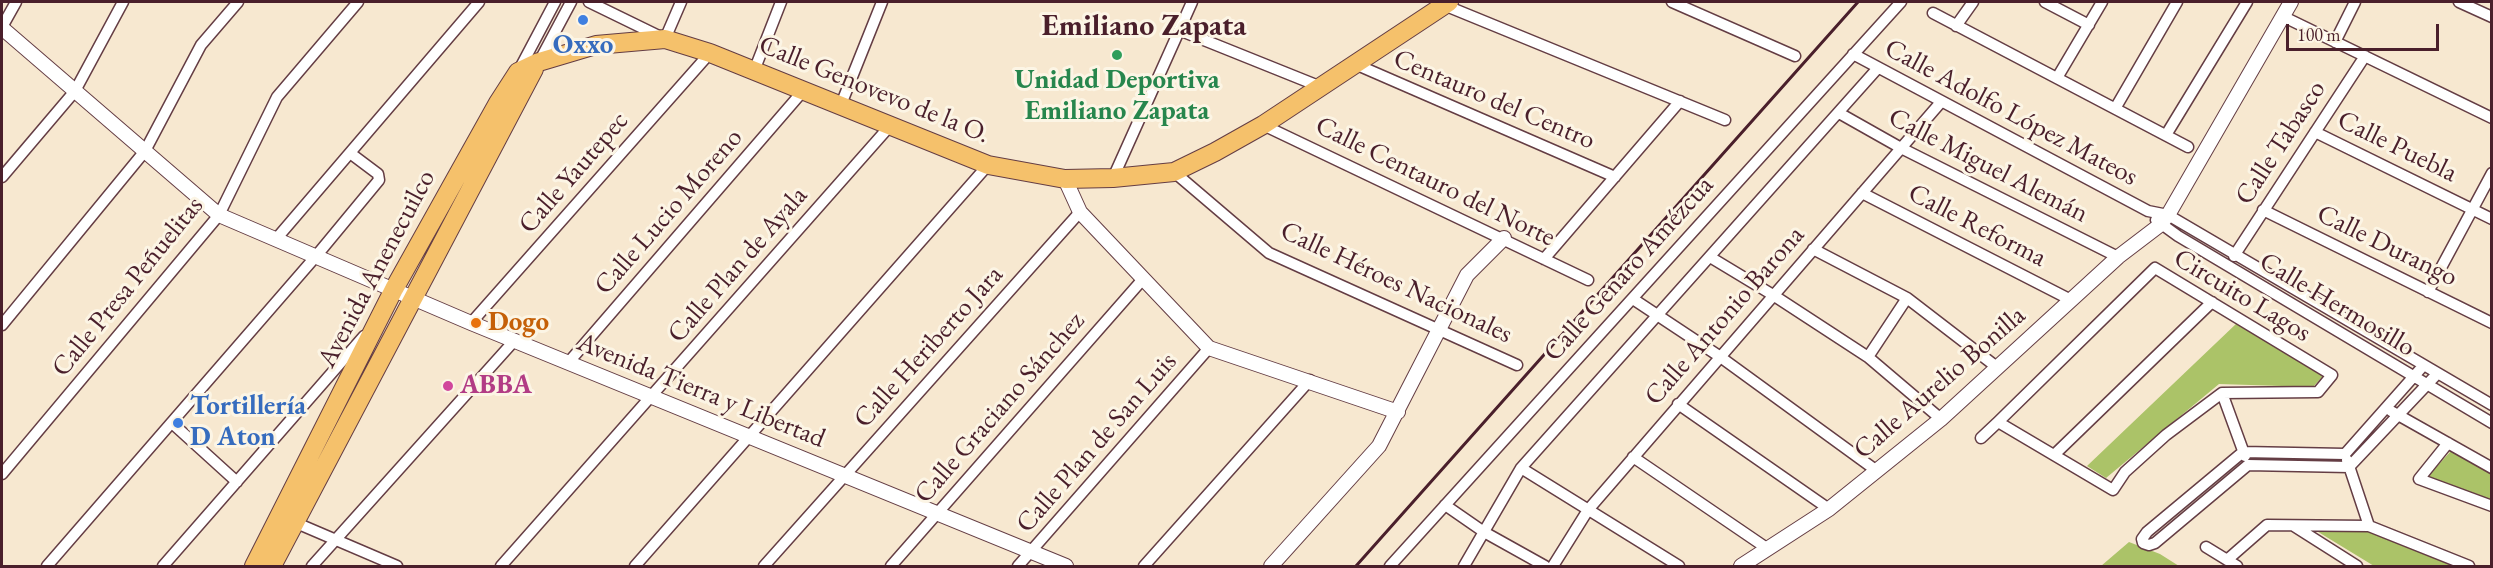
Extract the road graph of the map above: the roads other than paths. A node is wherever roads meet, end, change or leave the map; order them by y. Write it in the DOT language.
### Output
graph roads {
  1 [pos="16,2"];
  2 [pos="123,2"];
  3 [pos="238,2"];
  4 [pos="358,2"];
  5 [pos="478,2"];
  6 [pos="555,2"];
  7 [pos="571,2"];
  8 [pos="589,2"];
  9 [pos="681,2"];
  10 [pos="781,2"];
  11 [pos="882,2"];
  12 [pos="1192,2"];
  13 [pos="1672,2"];
  14 [pos="1900,2"];
  15 [pos="1973,2"];
  16 [pos="2045,2"];
  17 [pos="2102,2"];
  18 [pos="2177,2"];
  19 [pos="2247,2"];
  20 [pos="2291,2"];
  21 [pos="2355,2"];
  22 [pos="2459,2"];
  23 [pos="1446,3"];
  24 [pos="1933,14"];
  25 [pos="2282,16"];
  26 [pos="2492,17"];
  27 [pos="2089,25"];
  28 [pos="1956,26"];
  29 [pos="2,28"];
  30 [pos="1179,30"];
  31 [pos="665,39"];
  32 [pos="2335,42"];
  33 [pos="710,53"];
  34 [pos="1853,54"];
  35 [pos="1795,56"];
  36 [pos="2365,56"];
  37 [pos="538,62"];
  38 [pos="1355,64"];
  39 [pos="1877,69"];
  40 [pos="754,71"];
  41 [pos="518,72"];
  42 [pos="2057,78"];
  43 [pos="1321,87"];
  44 [pos="75,91"];
  45 [pos="803,91"];
  46 [pos="1680,102"];
  47 [pos="1941,102"];
  48 [pos="840,107"];
  49 [pos="2116,107"];
  50 [pos="1839,113"];
  51 [pos="2492,118"];
  52 [pos="1725,120"];
  53 [pos="1263,125"];
  54 [pos="889,127"];
  55 [pos="2315,132"];
  56 [pos="2166,135"];
  57 [pos="2188,147"];
  58 [pos="1901,148"];
  59 [pos="145,151"];
  60 [pos="350,153"];
  61 [pos="988,165"];
  62 [pos="1174,172"];
  63 [pos="2492,173"];
  64 [pos="2,177"];
  65 [pos="1615,177"];
  66 [pos="1113,178"];
  67 [pos="1065,179"];
  68 [pos="1862,193"];
  69 [pos="2472,209"];
  70 [pos="2263,210"];
  71 [pos="1080,212"];
  72 [pos="219,214"];
  73 [pos="2492,219"];
  74 [pos="2164,220"];
  75 [pos="277,238"];
  76 [pos="1504,238"];
  77 [pos="1813,249"];
  78 [pos="317,255"];
  79 [pos="2234,256"];
  80 [pos="1710,257"];
  81 [pos="2118,257"];
  82 [pos="1544,259"];
  83 [pos="1143,279"];
  84 [pos="1588,280"];
  85 [pos="394,289"];
  86 [pos="2428,292"];
  87 [pos="1773,295"];
  88 [pos="411,298"];
  89 [pos="1907,298"];
  90 [pos="1633,299"];
  91 [pos="2071,300"];
  92 [pos="2212,302"];
  93 [pos="1658,315"];
  94 [pos="380,318"];
  95 [pos="471,323"];
  96 [pos="2492,323"];
  97 [pos="2,325"];
  98 [pos="1442,328"];
  99 [pos="514,341"];
  100 [pos="1209,348"];
  101 [pos="1719,356"];
  102 [pos="1868,357"];
  103 [pos="568,363"];
  104 [pos="1517,364"];
  105 [pos="2423,366"];
  106 [pos="1998,368"];
  107 [pos="2437,374"];
  108 [pos="2413,376"];
  109 [pos="1310,380"];
  110 [pos="2426,385"];
  111 [pos="2222,393"];
  112 [pos="652,397"];
  113 [pos="1678,404"];
  114 [pos="2492,405"];
  115 [pos="2385,408"];
  116 [pos="1398,412"];
  117 [pos="2397,414"];
  118 [pos="1941,419"];
  119 [pos="1998,422"];
  120 [pos="172,423"];
  121 [pos="2492,423"];
  122 [pos="751,438"];
  123 [pos="1981,438"];
  124 [pos="2448,443"];
  125 [pos="2243,452"];
  126 [pos="2345,454"];
  127 [pos="2054,455"];
  128 [pos="1633,457"];
  129 [pos="2248,465"];
  130 [pos="2349,467"];
  131 [pos="1521,468"];
  132 [pos="2492,468"];
  133 [pos="3,469"];
  134 [pos="1877,471"];
  135 [pos="844,476"];
  136 [pos="237,482"];
  137 [pos="1445,505"];
  138 [pos="2492,506"];
  139 [pos="1829,509"];
  140 [pos="1588,510"];
  141 [pos="938,514"];
  142 [pos="294,522"];
  143 [pos="2293,525"];
  144 [pos="2369,526"];
  145 [pos="1484,532"];
  146 [pos="337,540"];
  147 [pos="2206,547"];
  148 [pos="1768,549"];
  149 [pos="1031,552"];
  150 [pos="2227,560"];
  151 [pos="47,567"];
  152 [pos="163,567"];
  153 [pos="254,567"];
  154 [pos="272,567"];
  155 [pos="312,567"];
  156 [pos="397,567"];
  157 [pos="501,567"];
  158 [pos="635,567"];
  159 [pos="764,567"];
  160 [pos="891,567"];
  161 [pos="1018,567"];
  162 [pos="1066,567"];
  163 [pos="1144,567"];
  164 [pos="1270,567"];
  165 [pos="1390,567"];
  166 [pos="1464,567"];
  167 [pos="1545,567"];
  168 [pos="1553,567"];
  169 [pos="1679,567"];
  170 [pos="1742,567"];
  171 [pos="2237,567"];
  172 [pos="2357,567"];
  173 [pos="2469,567"];
  1 -- 29 [label="street"];
  2 -- 44 [label="street"];
  3 -- 59 [label="street"];
  4 -- 72 [label="street, Calle Presa Peñuelitas"];
  5 -- 60 [label="street"];
  6 -- 41 [label="street, Avenida Anenecuilco"];
  7 -- 37 [label="street, Avenida Anenecuilco"];
  8 -- 31 [label="street, Calle Genovevo de la O."];
  9 -- 31 [label="street"];
  10 -- 40 [label="street"];
  11 -- 48 [label="street"];
  12 -- 30 [label="street"];
  13 -- 35 [label="street"];
  14 -- 34 [label="street, Calle Genaro Amézcua"];
  15 -- 28 [label="street"];
  16 -- 27 [label="street"];
  17 -- 27 [label="street"];
  18 -- 49 [label="street"];
  19 -- 56 [label="street"];
  20 -- 25 [label="street"];
  21 -- 32 [label="street"];
  22 -- 26 [label="street"];
  23 -- 38 [label="main road, Calle Genovevo de la O."];
  23 -- 46 [label="street"];
  24 -- 28 [label="street"];
  25 -- 32 [label="street"];
  25 -- 74 [label="street"];
  27 -- 42 [label="street"];
  28 -- 42 [label="street"];
  29 -- 44 [label="street, Avenida Tierra y Libertad"];
  30 -- 43 [label="street"];
  30 -- 66 [label="street"];
  31 -- 33 [label="main road, Calle Genovevo de la O."];
  31 -- 37 [label="main road, Calle Genovevo de la O."];
  32 -- 36 [label="street"];
  33 -- 40 [label="main road, Calle Genovevo de la O."];
  33 -- 95 [label="street, Calle Yautepec"];
  34 -- 39 [label="street, Calle Adolfo López Mateos"];
  34 -- 90 [label="street, Calle Genaro Amézcua"];
  36 -- 51 [label="street"];
  36 -- 55 [label="street, Calle Tabasco"];
  37 -- 41 [label="main road, Calle Genovevo de la O."];
  37 -- 88 [label="main road, Avenida Anenecuilco"];
  38 -- 43 [label="main road, Calle Genovevo de la O."];
  38 -- 65 [label="street, Centauro del Centro"];
  39 -- 47 [label="street, Calle Adolfo López Mateos"];
  39 -- 50 [label="street"];
  40 -- 45 [label="main road, Calle Genovevo de la O."];
  41 -- 85 [label="main road, Avenida Anenecuilco"];
  42 -- 49 [label="street"];
  43 -- 53 [label="main road, Calle Genovevo de la O."];
  44 -- 59 [label="street, Avenida Tierra y Libertad"];
  44 -- 64 [label="street"];
  45 -- 48 [label="main road, Calle Genovevo de la O."];
  45 -- 103 [label="street, Calle Lucio Moreno"];
  46 -- 52 [label="street"];
  46 -- 65 [label="street"];
  47 -- 58 [label="street, Calle Antonio Barona"];
  47 -- 74 [label="street, Calle Adolfo López Mateos"];
  48 -- 54 [label="main road, Calle Genovevo de la O."];
  49 -- 56 [label="street"];
  50 -- 58 [label="street, Calle Miguel Alemán"];
  50 -- 80 [label="street"];
  53 -- 62 [label="main road, Calle Genovevo de la O."];
  53 -- 76 [label="street, Calle Centauro del Norte"];
  54 -- 61 [label="main road, Calle Genovevo de la O."];
  54 -- 112 [label="street, Calle Plan de Ayala"];
  55 -- 69 [label="street, Calle Puebla"];
  55 -- 70 [label="street, Calle Tabasco"];
  56 -- 57 [label="street"];
  58 -- 68 [label="street, Calle Antonio Barona"];
  58 -- 81 [label="street, Calle Miguel Alemán"];
  59 -- 72 [label="street, Avenida Tierra y Libertad"];
  59 -- 97 [label="street"];
  60 -- 75 [label="street"];
  60 -- 78 [label="street"];
  61 -- 67 [label="main road, Calle Genovevo de la O."];
  61 -- 122 [label="street"];
  62 -- 66 [label="main road, Calle Genovevo de la O."];
  62 -- 98 [label="street, Calle Héroes Nacionales"];
  63 -- 69 [label="street"];
  65 -- 82 [label="street"];
  66 -- 67 [label="main road, Calle Genovevo de la O."];
  67 -- 71 [label="street"];
  68 -- 77 [label="street, Calle Antonio Barona"];
  68 -- 91 [label="street, Calle Reforma"];
  69 -- 73 [label="street, Calle Puebla"];
  69 -- 86 [label="street"];
  70 -- 79 [label="street, Calle Tabasco"];
  70 -- 86 [label="street, Calle Durango"];
  71 -- 83 [label="street"];
  71 -- 135 [label="street, Calle Heriberto Jara"];
  72 -- 75 [label="street, Avenida Tierra y Libertad"];
  72 -- 133 [label="street, Calle Presa Peñuelitas"];
  74 -- 79 [label="street, Calle Hermosillo"];
  74 -- 81 [label="street, Calle Aurelio Bonilla"];
  74 -- 108 [label="street, Calle Hermosillo"];
  75 -- 78 [label="street, Avenida Tierra y Libertad"];
  76 -- 82 [label="street, Calle Centauro del Norte"];
  76 -- 98 [label="street"];
  77 -- 87 [label="street, Calle Antonio Barona"];
  77 -- 89 [label="street"];
  78 -- 85 [label="street, Avenida Tierra y Libertad"];
  78 -- 120 [label="street"];
  79 -- 105 [label="street, Calle Hermosillo"];
  80 -- 87 [label="street"];
  80 -- 93 [label="street"];
  81 -- 91 [label="street, Calle Aurelio Bonilla"];
  82 -- 84 [label="street, Calle Centauro del Norte"];
  83 -- 100 [label="street"];
  83 -- 141 [label="street, Calle Graciano Sánchez"];
  85 -- 88 [label="street, Avenida Tierra y Libertad"];
  85 -- 94 [label="main road, Avenida Anenecuilco"];
  86 -- 96 [label="street, Calle Durango"];
  87 -- 101 [label="street, Calle Antonio Barona"];
  87 -- 102 [label="street"];
  88 -- 95 [label="street, Avenida Tierra y Libertad"];
  88 -- 142 [label="main road, Avenida Anenecuilco"];
  89 -- 102 [label="street"];
  89 -- 106 [label="street"];
  90 -- 93 [label="street"];
  90 -- 137 [label="street, Calle Genaro Amézcua"];
  91 -- 106 [label="street, Calle Aurelio Bonilla"];
  92 -- 111 [label="street, Circuito Lagos"];
  92 -- 119 [label="street, Circuito Lagos"];
  92 -- 127 [label="street"];
  93 -- 101 [label="street"];
  93 -- 131 [label="street"];
  94 -- 136 [label="street"];
  94 -- 153 [label="main road, Avenida Anenecuilco"];
  95 -- 99 [label="street, Avenida Tierra y Libertad"];
  98 -- 104 [label="street, Calle Héroes Nacionales"];
  98 -- 116 [label="street"];
  99 -- 103 [label="street, Avenida Tierra y Libertad"];
  99 -- 146 [label="street"];
  100 -- 109 [label="street"];
  100 -- 149 [label="street, Calle Plan de San Luis"];
  101 -- 113 [label="street, Calle Antonio Barona"];
  101 -- 134 [label="street"];
  102 -- 118 [label="street"];
  103 -- 112 [label="street, Avenida Tierra y Libertad"];
  105 -- 107 [label="street, Calle Hermosillo"];
  105 -- 108 [label="street"];
  106 -- 118 [label="street, Calle Aurelio Bonilla"];
  107 -- 110 [label="street"];
  107 -- 114 [label="street, Calle Hermosillo"];
  108 -- 110 [label="street, Calle Hermosillo"];
  108 -- 115 [label="street"];
  109 -- 116 [label="street"];
  109 -- 163 [label="street"];
  110 -- 117 [label="street"];
  110 -- 121 [label="street, Calle Hermosillo"];
  111 -- 125 [label="street"];
  111 -- 127 [label="street"];
  112 -- 122 [label="street, Avenida Tierra y Libertad"];
  112 -- 157 [label="street, Calle Plan de Ayala"];
  113 -- 128 [label="street, Calle Antonio Barona"];
  113 -- 139 [label="street"];
  115 -- 117 [label="street"];
  115 -- 126 [label="street"];
  116 -- 164 [label="street"];
  117 -- 124 [label="street"];
  117 -- 130 [label="street"];
  118 -- 134 [label="street, Calle Aurelio Bonilla"];
  119 -- 123 [label="street, Circuito Lagos"];
  119 -- 127 [label="street"];
  120 -- 136 [label="street"];
  120 -- 151 [label="street"];
  122 -- 135 [label="street, Avenida Tierra y Libertad"];
  122 -- 158 [label="street"];
  124 -- 132 [label="street"];
  124 -- 138 [label="street"];
  125 -- 126 [label="street"];
  125 -- 129 [label="street"];
  125 -- 129 [label="street"];
  126 -- 130 [label="street"];
  128 -- 140 [label="street, Calle Antonio Barona"];
  128 -- 148 [label="street"];
  129 -- 130 [label="street"];
  130 -- 144 [label="street"];
  131 -- 140 [label="street"];
  131 -- 145 [label="street"];
  134 -- 139 [label="street, Calle Aurelio Bonilla"];
  135 -- 141 [label="street, Avenida Tierra y Libertad"];
  135 -- 159 [label="street, Calle Heriberto Jara"];
  136 -- 152 [label="street"];
  137 -- 145 [label="street"];
  137 -- 165 [label="street, Calle Genaro Amézcua"];
  139 -- 148 [label="street, Calle Aurelio Bonilla"];
  140 -- 168 [label="street, Calle Antonio Barona"];
  140 -- 169 [label="street"];
  141 -- 149 [label="street, Avenida Tierra y Libertad"];
  141 -- 160 [label="street, Calle Graciano Sánchez"];
  142 -- 146 [label="street"];
  142 -- 154 [label="main road, Avenida Anenecuilco"];
  143 -- 144 [label="street"];
  143 -- 150 [label="street"];
  143 -- 172 [label="street"];
  144 -- 173 [label="street"];
  145 -- 166 [label="street"];
  145 -- 167 [label="street"];
  146 -- 155 [label="street"];
  146 -- 156 [label="street"];
  147 -- 150 [label="street"];
  148 -- 170 [label="street, Calle Aurelio Bonilla"];
  149 -- 161 [label="street, Calle Plan de San Luis"];
  149 -- 162 [label="street, Avenida Tierra y Libertad"];
  150 -- 171 [label="street"];
}
